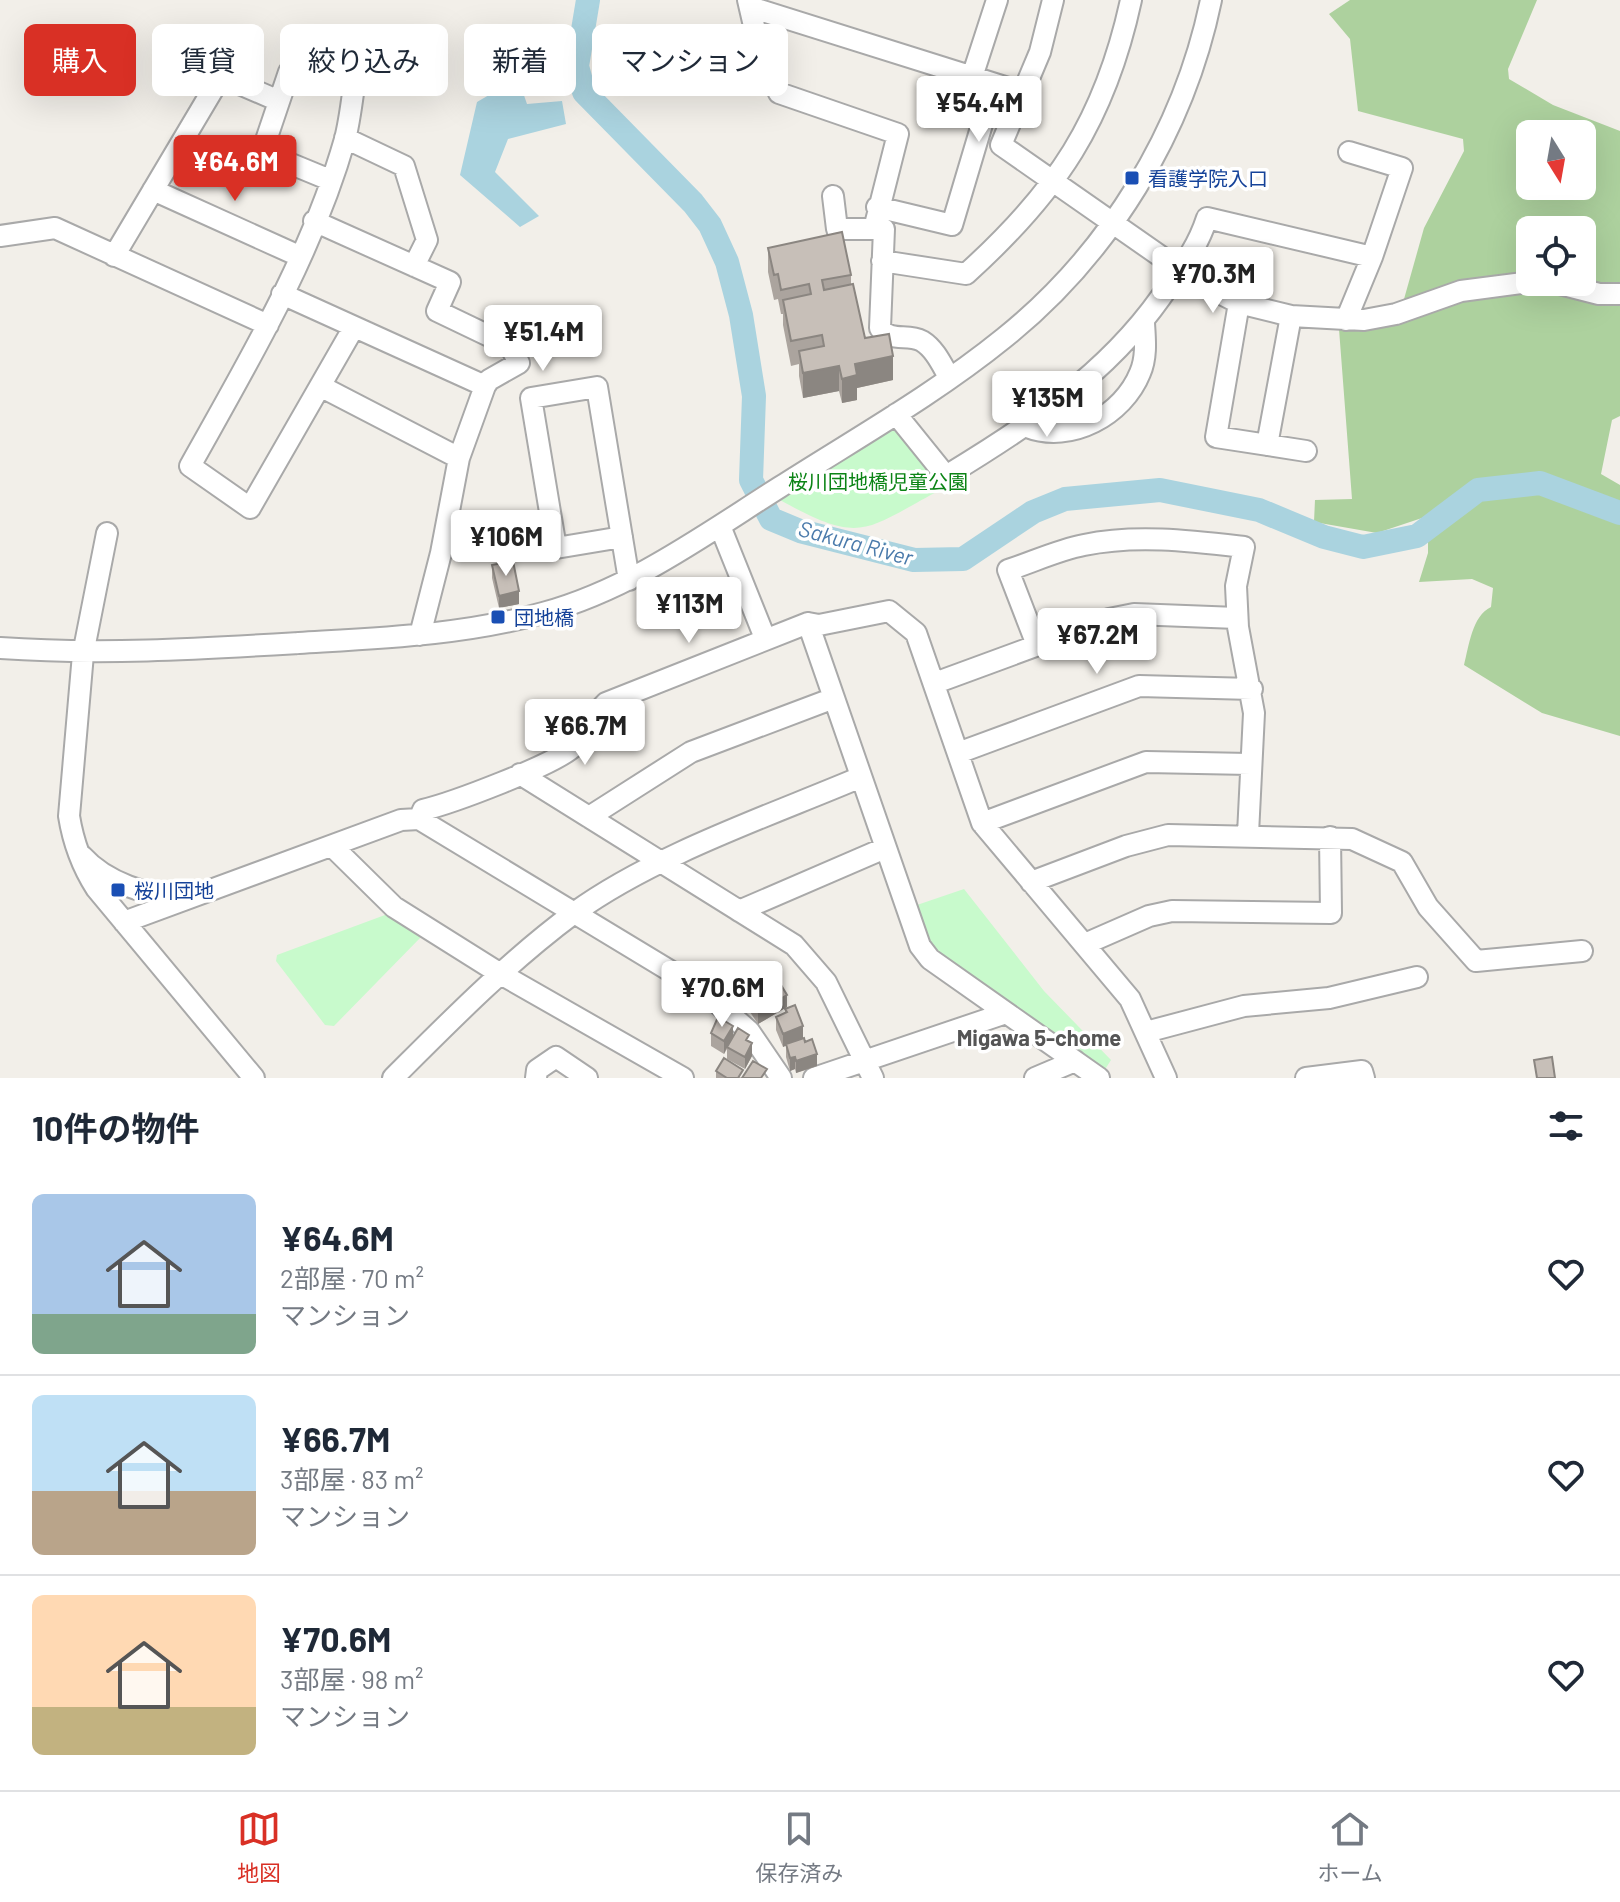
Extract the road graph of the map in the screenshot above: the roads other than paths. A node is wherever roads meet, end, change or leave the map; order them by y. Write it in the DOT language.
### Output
graph roads {
  1 [pos="997,0"];
  2 [pos="1053,0"];
  3 [pos="1131,0"];
  4 [pos="1211,0"];
  5 [pos="749,4"];
  6 [pos="972,77"];
  7 [pos="994,84"];
  8 [pos="1024,93"];
  9 [pos="279,101"];
  10 [pos="345,138"];
  11 [pos="1349,152"];
  12 [pos="330,180"];
  13 [pos="1054,180"];
  14 [pos="153,190"];
  15 [pos="833,196"];
  16 [pos="877,207"];
  17 [pos="314,221"];
  18 [pos="1114,221"];
  19 [pos="874,229"];
  20 [pos="0,236"];
  21 [pos="114,256"];
  22 [pos="299,256"];
  23 [pos="1372,257"];
  24 [pos="882,261"];
  25 [pos="414,266"];
  26 [pos="1182,270"];
  27 [pos="1516,284"];
  28 [pos="1596,293"];
  29 [pos="282,294"];
  30 [pos="1620,294"];
  31 [pos="1239,303"];
  32 [pos="1291,316"];
  33 [pos="1346,320"];
  34 [pos="1144,323"];
  35 [pos="268,325"];
  36 [pos="354,327"];
  37 [pos="949,377"];
  38 [pos="320,386"];
  39 [pos="485,386"];
  40 [pos="896,414"];
  41 [pos="1027,427"];
  42 [pos="1267,445"];
  43 [pos="1306,451"];
  44 [pos="459,458"];
  45 [pos="720,526"];
  46 [pos="107,533"];
  47 [pos="622,537"];
  48 [pos="629,580"];
  49 [pos="1237,618"];
  50 [pos="808,623"];
  51 [pos="420,635"];
  52 [pos="765,638"];
  53 [pos="1037,645"];
  54 [pos="0,648"];
  55 [pos="83,654"];
  56 [pos="935,683"];
  57 [pos="1252,689"];
  58 [pos="834,698"];
  59 [pos="958,753"];
  60 [pos="1250,764"];
  61 [pos="520,774"];
  62 [pos="861,777"];
  63 [pos="589,817"];
  64 [pos="419,819"];
  65 [pos="982,823"];
  66 [pos="1248,834"];
  67 [pos="1330,837"];
  68 [pos="332,846"];
  69 [pos="885,848"];
  70 [pos="79,851"];
  71 [pos="663,863"];
  72 [pos="1031,882"];
  73 [pos="183,900"];
  74 [pos="739,911"];
  75 [pos="575,912"];
  76 [pos="124,922"];
  77 [pos="1085,944"];
  78 [pos="1582,951"];
  79 [pos="499,973"];
  80 [pos="1417,977"];
  81 [pos="1006,1013"];
  82 [pos="1146,1032"];
  83 [pos="1075,1061"];
  84 [pos="870,1070"];
  85 [pos="254,1078"];
  86 [pos="393,1078"];
  87 [pos="536,1078"];
  88 [pos="587,1078"];
  89 [pos="683,1078"];
  90 [pos="781,1078"];
  91 [pos="814,1078"];
  92 [pos="1035,1078"];
  93 [pos="1099,1078"];
  94 [pos="1166,1078"];
  95 [pos="1306,1078"];
  96 [pos="1364,1078"];
  1 -- 6 [label="street"];
  2 -- 8 [label="street"];
  3 -- 13 [label="street"];
  4 -- 18 [label="street"];
  5 -- 6 [label="street"];
  5 -- 16 [label="street"];
  6 -- 7 [label="street"];
  7 -- 8 [label="street"];
  7 -- 16 [label="street"];
  8 -- 13 [label="street"];
  9 -- 10 [label="street"];
  9 -- 12 [label="street"];
  9 -- 14 [label="street"];
  10 -- 12 [label="street"];
  10 -- 25 [label="street"];
  11 -- 23 [label="street"];
  12 -- 17 [label="street"];
  13 -- 18 [label="street"];
  13 -- 24 [label="street"];
  14 -- 21 [label="street"];
  14 -- 22 [label="street"];
  15 -- 19 [label="street"];
  16 -- 19 [label="street"];
  17 -- 22 [label="street"];
  17 -- 25 [label="street"];
  18 -- 26 [label="street"];
  18 -- 37 [label="street"];
  19 -- 24 [label="street"];
  20 -- 21 [label="street"];
  21 -- 35 [label="street"];
  22 -- 29 [label="street"];
  23 -- 26 [label="street"];
  23 -- 33 [label="street"];
  24 -- 37 [label="street"];
  25 -- 39 [label="street"];
  26 -- 31 [label="street"];
  26 -- 34 [label="street"];
  27 -- 33 [label="street"];
  28 -- 30 [label="street"];
  29 -- 35 [label="street"];
  29 -- 36 [label="street"];
  31 -- 32 [label="street"];
  31 -- 42 [label="street"];
  32 -- 33 [label="street"];
  32 -- 42 [label="street"];
  34 -- 41 [label="street"];
  34 -- 41 [label="street"];
  35 -- 38 [label="street"];
  36 -- 38 [label="street"];
  36 -- 39 [label="street"];
  37 -- 40 [label="street"];
  38 -- 44 [label="street"];
  39 -- 44 [label="street"];
  40 -- 41 [label="street"];
  40 -- 45 [label="street"];
  42 -- 43 [label="street"];
  44 -- 51 [label="street"];
  45 -- 48 [label="street"];
  45 -- 52 [label="street"];
  46 -- 55 [label="street"];
  47 -- 47 [label="street"];
  47 -- 48 [label="street"];
  48 -- 51 [label="street"];
  49 -- 53 [label="street"];
  49 -- 53 [label="street"];
  49 -- 57 [label="street"];
  50 -- 52 [label="street"];
  50 -- 56 [label="street"];
  50 -- 58 [label="street"];
  51 -- 55 [label="street"];
  52 -- 61 [label="street"];
  53 -- 56 [label="street"];
  54 -- 55 [label="street"];
  55 -- 70 [label="street"];
  56 -- 59 [label="street"];
  57 -- 59 [label="street"];
  57 -- 60 [label="street"];
  58 -- 62 [label="street"];
  58 -- 63 [label="street"];
  59 -- 65 [label="street"];
  60 -- 65 [label="street"];
  60 -- 66 [label="street"];
  61 -- 63 [label="street"];
  61 -- 64 [label="street"];
  62 -- 69 [label="street"];
  62 -- 71 [label="street"];
  63 -- 71 [label="street"];
  64 -- 68 [label="street"];
  64 -- 75 [label="street"];
  65 -- 72 [label="street"];
  66 -- 67 [label="street"];
  66 -- 72 [label="street"];
  67 -- 77 [label="street"];
  67 -- 78 [label="street"];
  68 -- 73 [label="street"];
  68 -- 79 [label="street"];
  69 -- 74 [label="street"];
  69 -- 81 [label="street"];
  70 -- 73 [label="street"];
  70 -- 76 [label="street"];
  71 -- 74 [label="street"];
  71 -- 75 [label="street"];
  72 -- 77 [label="street"];
  73 -- 76 [label="street"];
  74 -- 84 [label="street"];
  75 -- 79 [label="street"];
  75 -- 90 [label="street"];
  76 -- 85 [label="street"];
  77 -- 82 [label="street"];
  79 -- 86 [label="street"];
  79 -- 89 [label="street"];
  80 -- 82 [label="street"];
  81 -- 83 [label="street"];
  81 -- 84 [label="street"];
  82 -- 94 [label="street"];
  83 -- 92 [label="street"];
  83 -- 93 [label="street"];
  84 -- 91 [label="street"];
  87 -- 88 [label="street"];
  95 -- 96 [label="street"];
}
